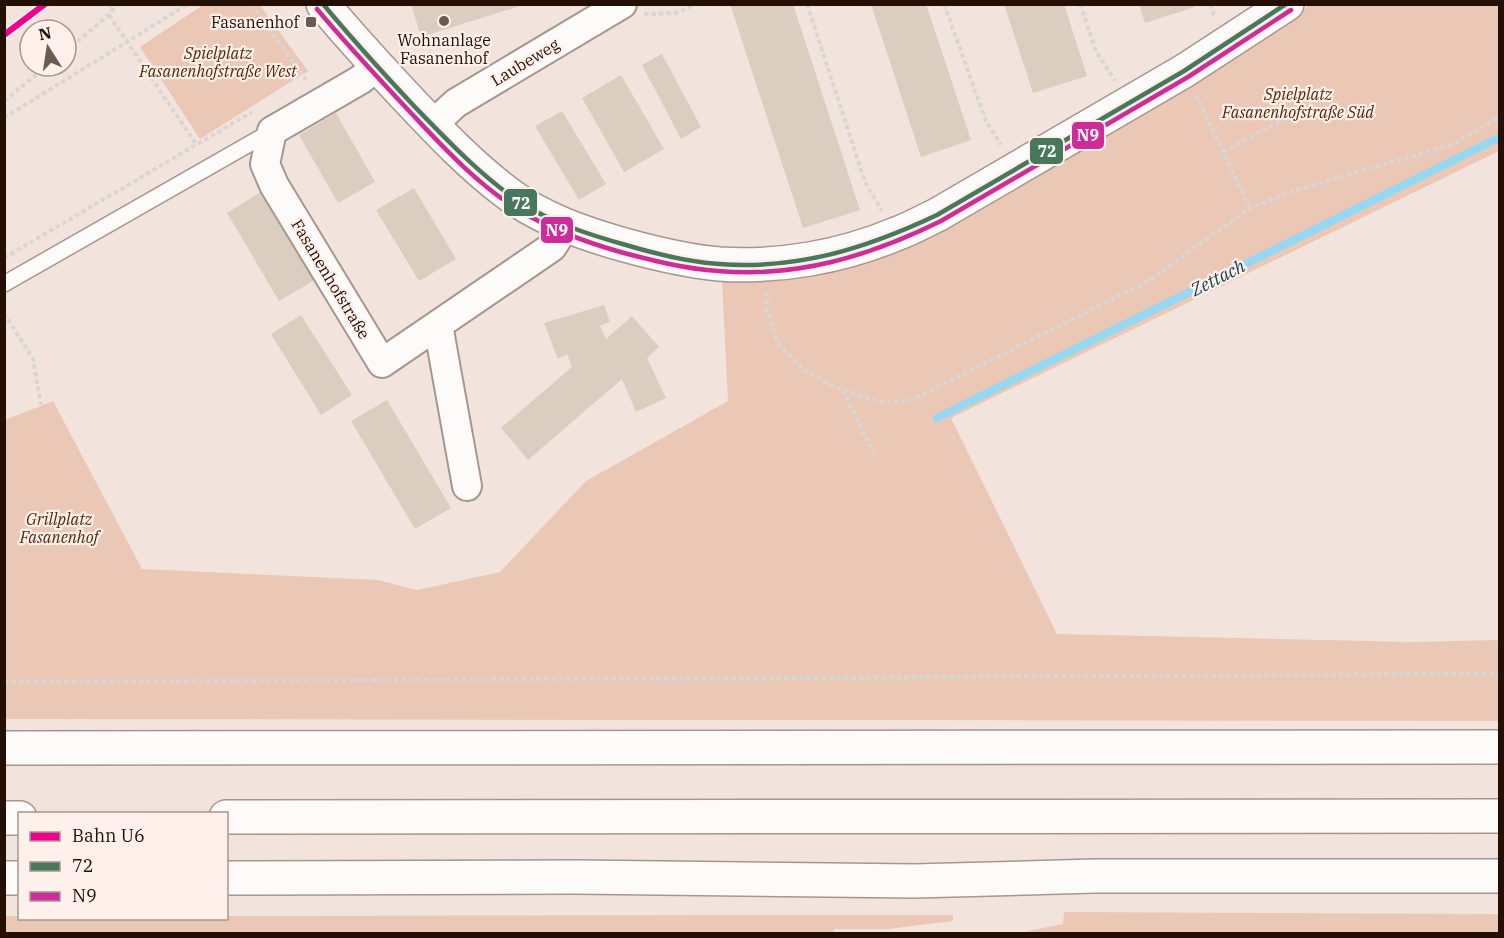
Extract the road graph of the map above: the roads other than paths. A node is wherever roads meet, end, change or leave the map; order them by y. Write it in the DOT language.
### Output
graph roads {
  1 [pos="323,4"];
  2 [pos="1287,4"];
  3 [pos="613,10"];
  4 [pos="378,66"];
  5 [pos="264,120"];
  6 [pos="432,125"];
  7 [pos="566,225"];
  8 [pos="4,284"];
  9 [pos="438,325"];
  10 [pos="467,486"];
  11 [pos="1500,747"];
  12 [pos="4,748"];
  13 [pos="1500,816"];
  14 [pos="228,817"];
  15 [pos="1500,876"];
  16 [pos="228,878"];
  1 -- 4 [label="main road"];
  2 -- 7 [label="main road"];
  3 -- 6 [label="street, Laubeweg"];
  4 -- 5 [label="street"];
  4 -- 6 [label="main road"];
  5 -- 8 [label="lane"];
  5 -- 9 [label="street, Fasanenhofstraße"];
  6 -- 7 [label="main road"];
  7 -- 9 [label="street, Fasanenhofstraße"];
  9 -- 10 [label="street"];
  11 -- 12 [label="main road"];
  13 -- 14 [label="main road"];
  15 -- 16 [label="main road"];
}
